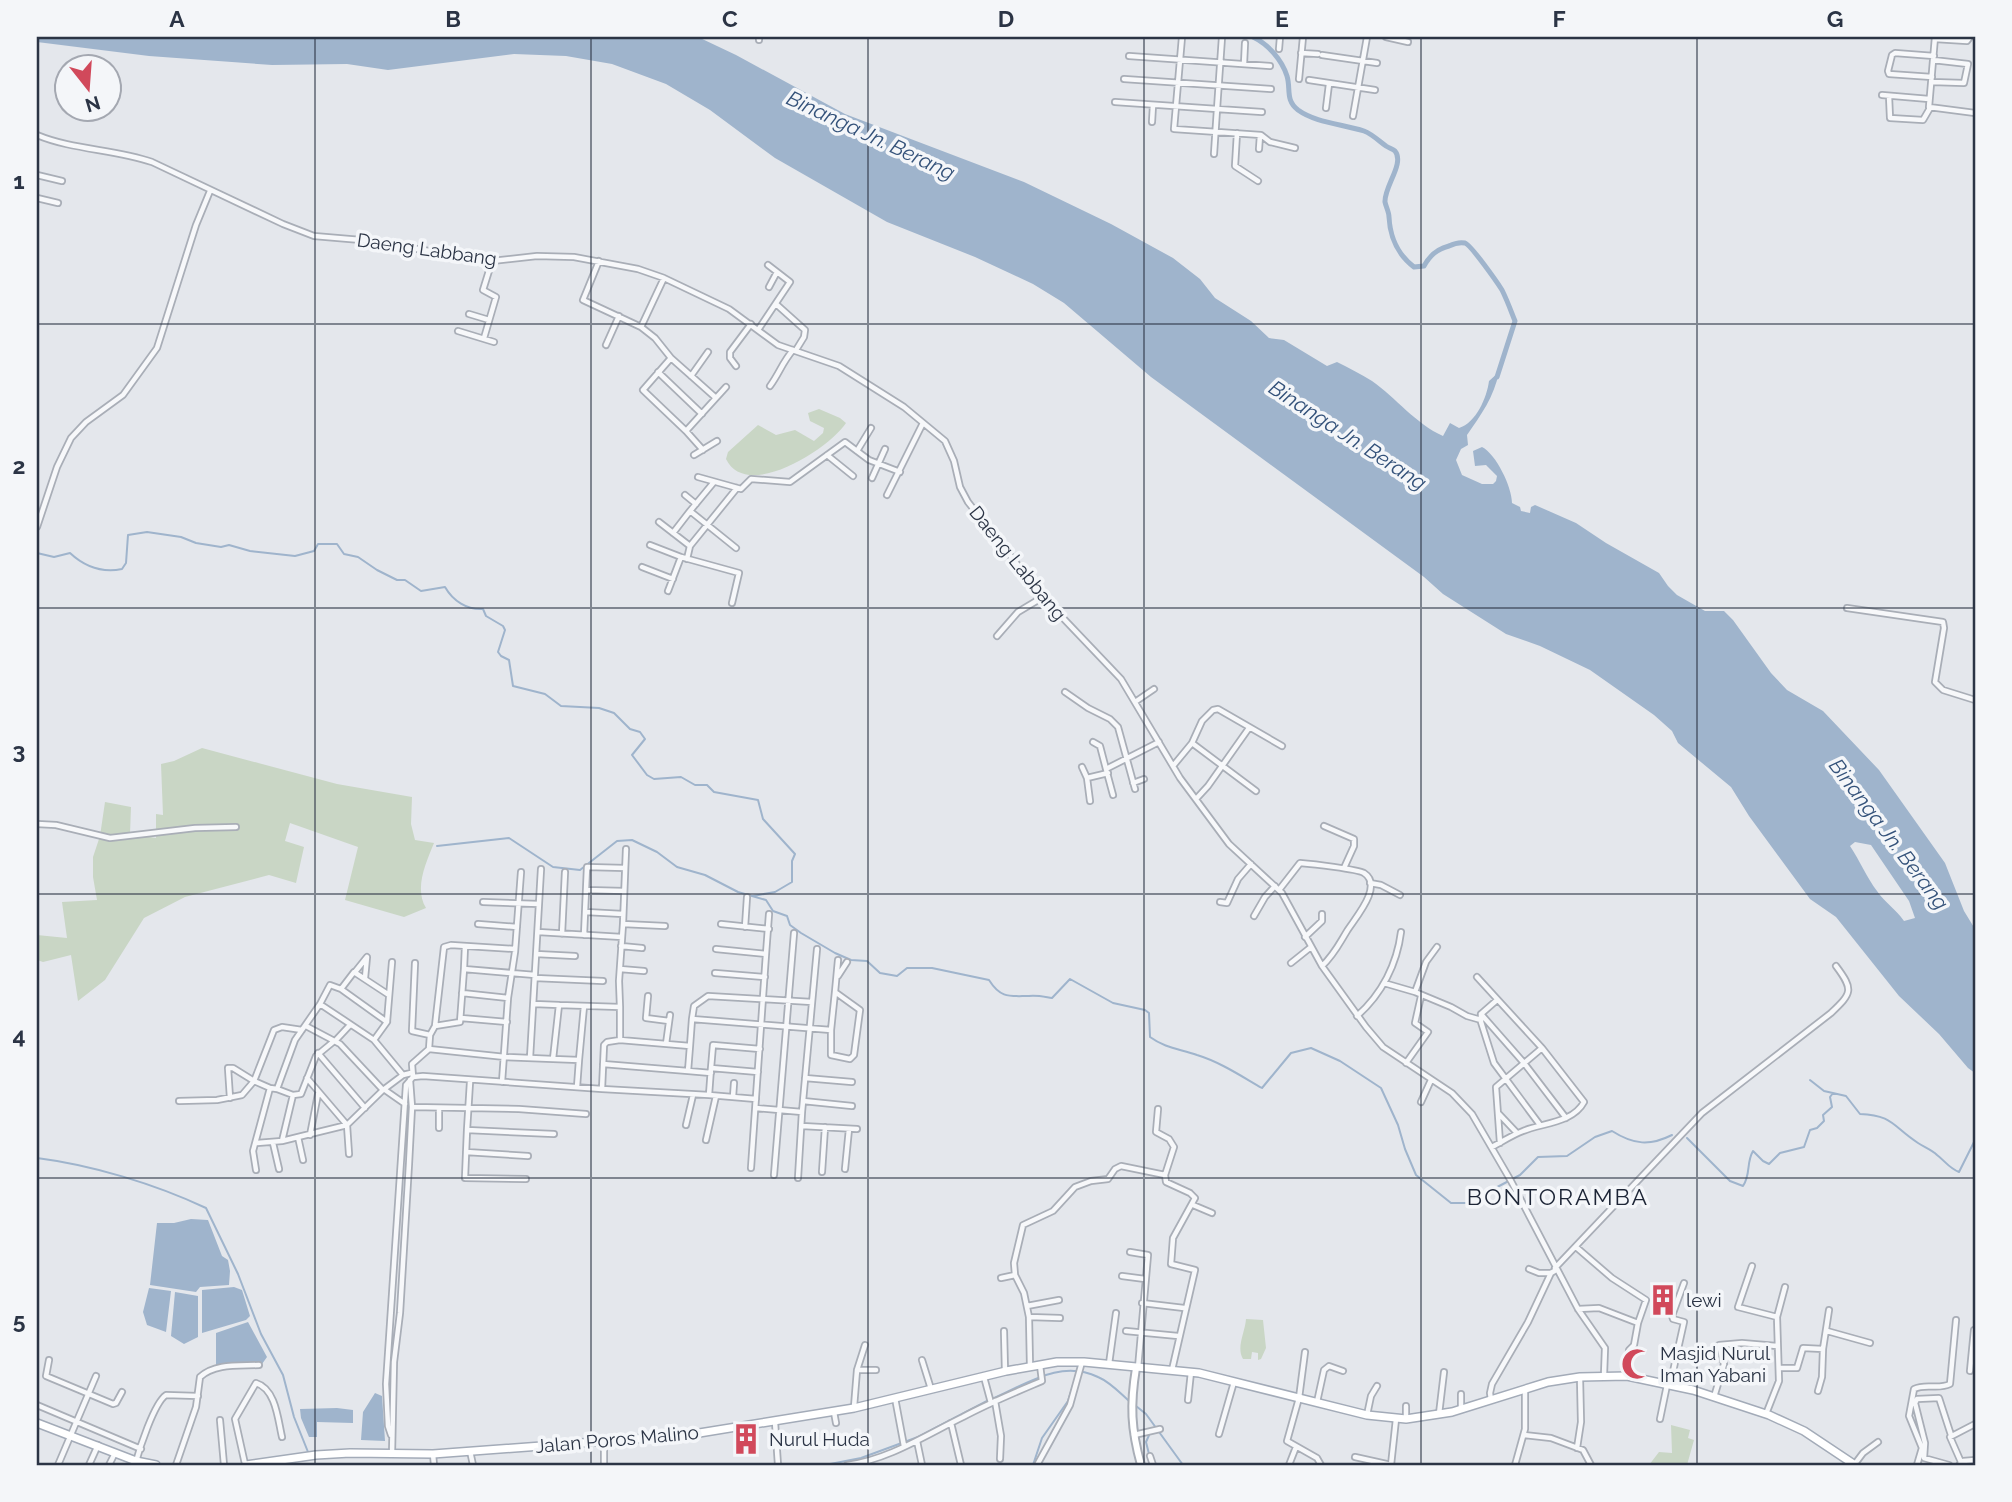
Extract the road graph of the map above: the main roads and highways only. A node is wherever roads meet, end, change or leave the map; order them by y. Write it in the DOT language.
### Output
graph roads {
  1 [pos="37,1423"];
  2 [pos="135,1463"];
  3 [pos="156,1465"];
  4 [pos="246,1465"];
  5 [pos="1855,1465"];
  1 -- 2 [label="main road"];
  2 -- 3 [label="main road"];
  4 -- 5 [label="main road, Jalan Poros Malino"];
}
